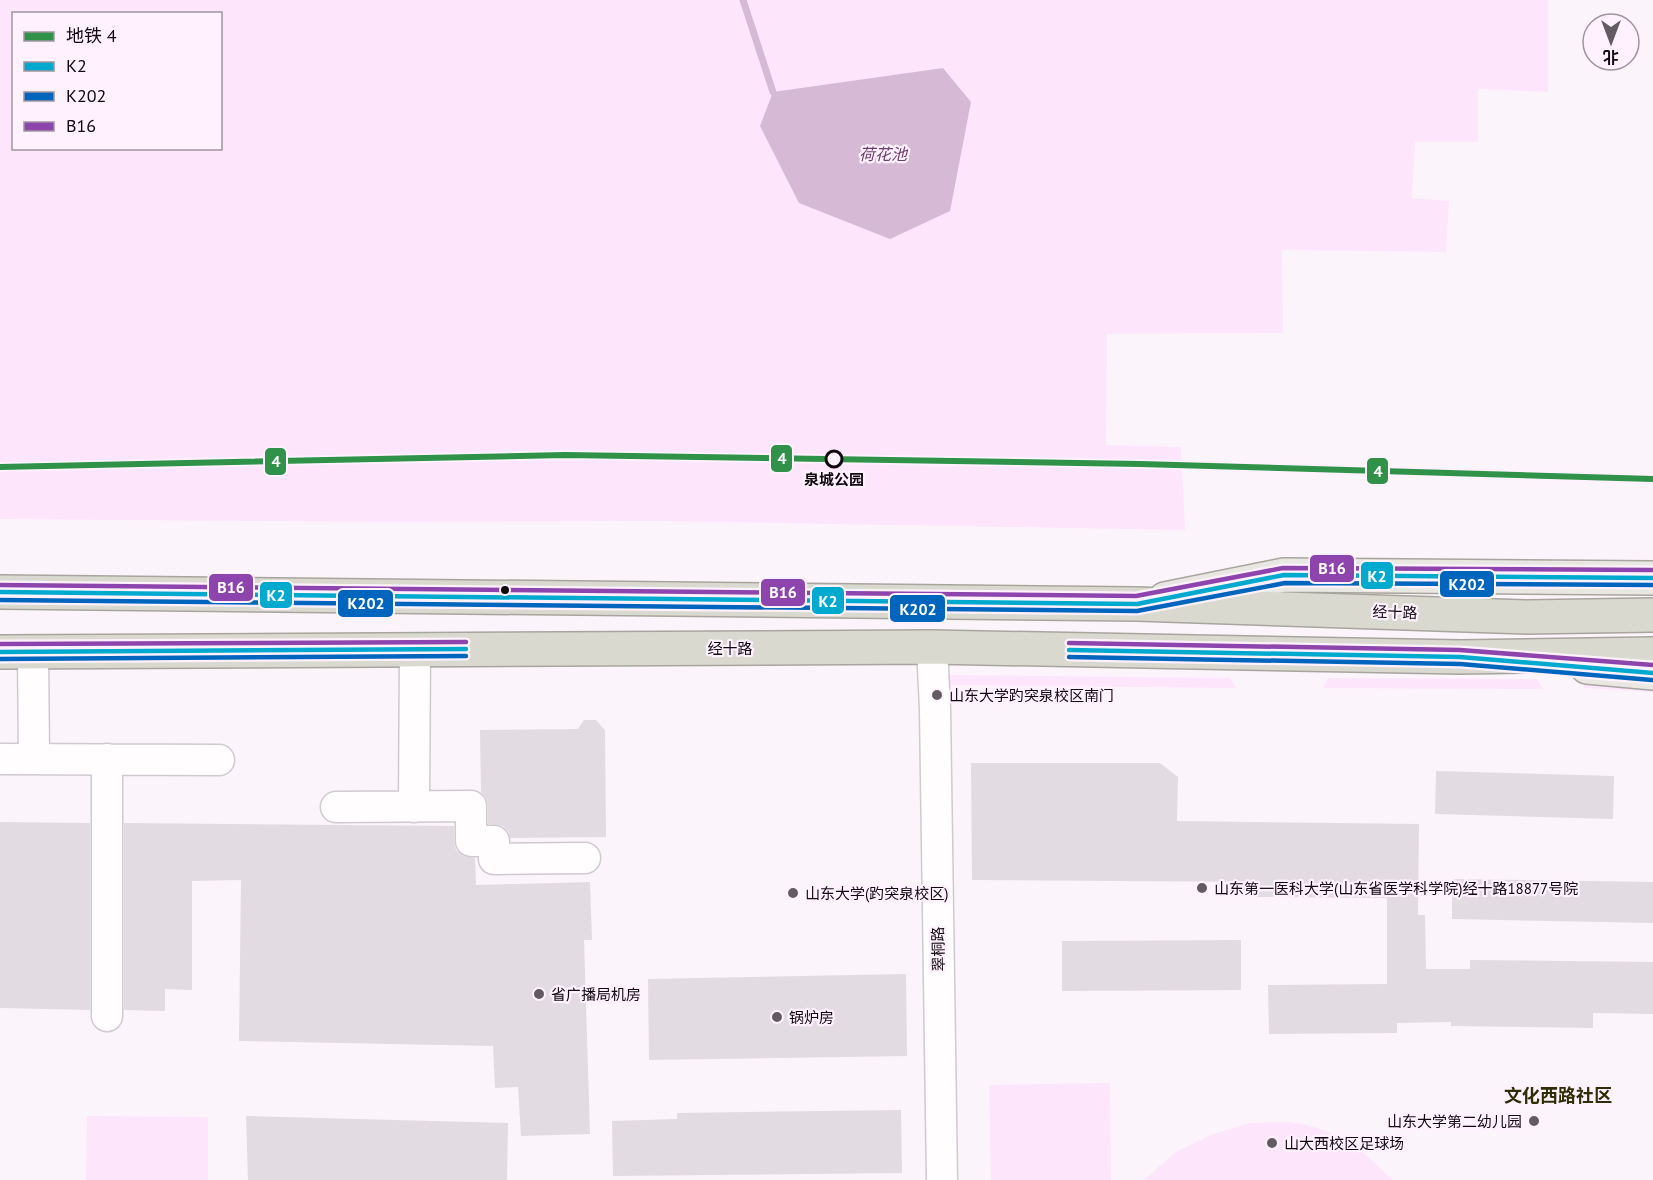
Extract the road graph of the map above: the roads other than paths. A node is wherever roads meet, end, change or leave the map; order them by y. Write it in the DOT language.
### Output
graph roads {
  1 [pos="1653,578"];
  2 [pos="0,592"];
  3 [pos="1137,604"];
  4 [pos="1641,615"];
  5 [pos="932,647"];
  6 [pos="415,649"];
  7 [pos="0,652"];
  8 [pos="33,652"];
  9 [pos="1653,654"];
  10 [pos="1460,657"];
  11 [pos="1653,673"];
  12 [pos="0,759"];
  13 [pos="34,759"];
  14 [pos="107,759"];
  15 [pos="219,760"];
  16 [pos="336,807"];
  17 [pos="414,807"];
  18 [pos="585,858"];
  19 [pos="107,1016"];
  20 [pos="942,1180"];
  1 -- 3 [label="main road, 经十路"];
  2 -- 3 [label="highway, 经十路"];
  3 -- 4 [label="highway, 经十路"];
  5 -- 6 [label="highway, 经十路"];
  5 -- 10 [label="highway, 经十路"];
  5 -- 20 [label="lane, 翠桐路"];
  6 -- 8 [label="highway, 经十路"];
  6 -- 17 [label="lane"];
  7 -- 8 [label="highway, 经十路"];
  8 -- 13 [label="lane"];
  9 -- 10 [label="highway, 经十路"];
  10 -- 11 [label="main road, 经十路"];
  12 -- 13 [label="lane"];
  13 -- 14 [label="lane"];
  14 -- 15 [label="lane"];
  14 -- 19 [label="lane"];
  16 -- 17 [label="lane"];
  17 -- 18 [label="lane"];
}
